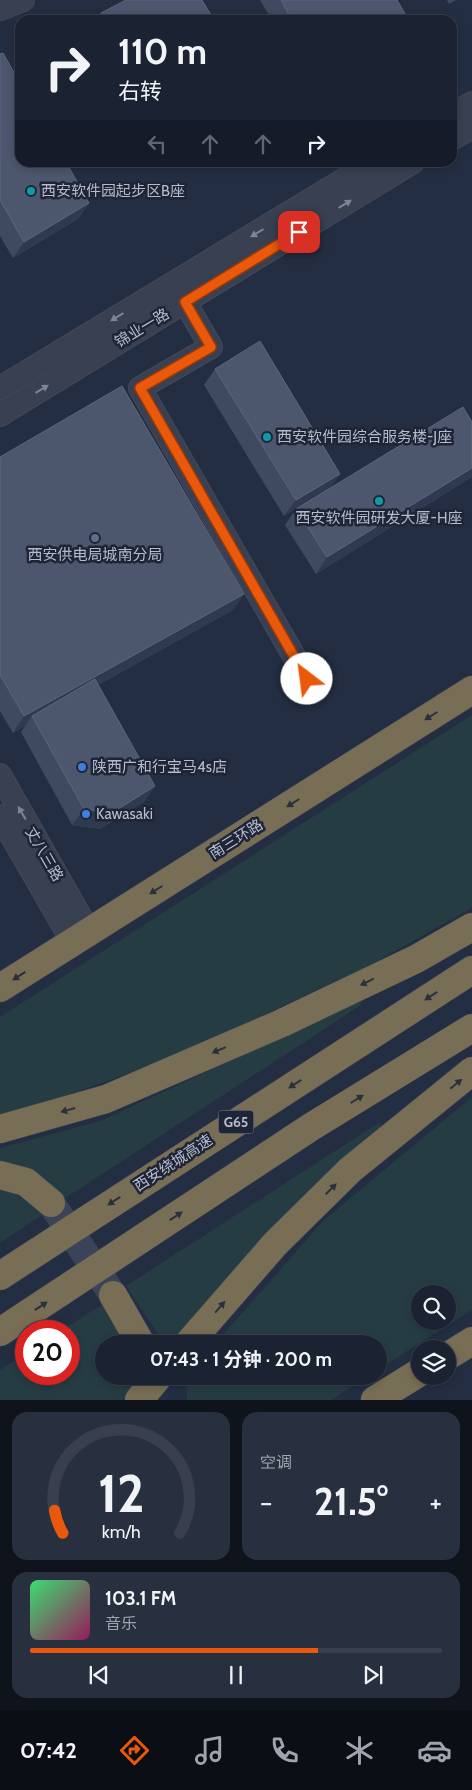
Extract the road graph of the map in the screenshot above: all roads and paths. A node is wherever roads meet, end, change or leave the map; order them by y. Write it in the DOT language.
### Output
graph roads {
  1 [pos="23,0"];
  2 [pos="0,9"];
  3 [pos="472,103"];
  4 [pos="457,112"];
  5 [pos="472,127"];
  6 [pos="457,136"];
  7 [pos="365,167"];
  8 [pos="405,167"];
  9 [pos="185,302"];
  10 [pos="0,388"];
  11 [pos="0,414"];
  12 [pos="307,679"];
  13 [pos="472,690"];
  14 [pos="0,775"];
  15 [pos="0,816"];
  16 [pos="472,927"];
  17 [pos="80,937"];
  18 [pos="472,970"];
  19 [pos="0,988"];
  20 [pos="472,1028"];
  21 [pos="472,1071"];
  22 [pos="0,1129"];
  23 [pos="0,1175"];
  24 [pos="51,1203"];
  25 [pos="0,1276"];
  26 [pos="113,1295"];
  27 [pos="0,1332"];
  28 [pos="137,1335"];
  29 [pos="196,1335"];
  30 [pos="472,1341"];
  31 [pos="456,1351"];
  32 [pos="411,1379"];
  33 [pos="387,1396"];
  1 -- 2 [label="street"];
  3 -- 4 [label="street"];
  5 -- 6 [label="street"];
  7 -- 10 [label="street, 锦业一路, one-way"];
  9 -- 8 [label="street, 锦业一路, one-way"];
  11 -- 9 [label="street, 锦业一路, one-way"];
  9 -- 12 [label="street"];
  13 -- 17 [label="highway, 南三环路, one-way"];
  17 -- 14 [label="street, 丈八三路, one-way"];
  15 -- 17 [label="street, 丈八三路"];
  16 -- 22 [label="highway, one-way"];
  17 -- 19 [label="highway, 南三环路, one-way"];
  18 -- 25 [label="highway, 西安绕城高速 / G65, one-way"];
  27 -- 20 [label="highway, one-way"];
  29 -- 21 [label="highway, one-way"];
  23 -- 24 [label="highway"];
  26 -- 28 [label="highway"];
  30 -- 31 [label="highway"];
  32 -- 33 [label="highway"];
}
